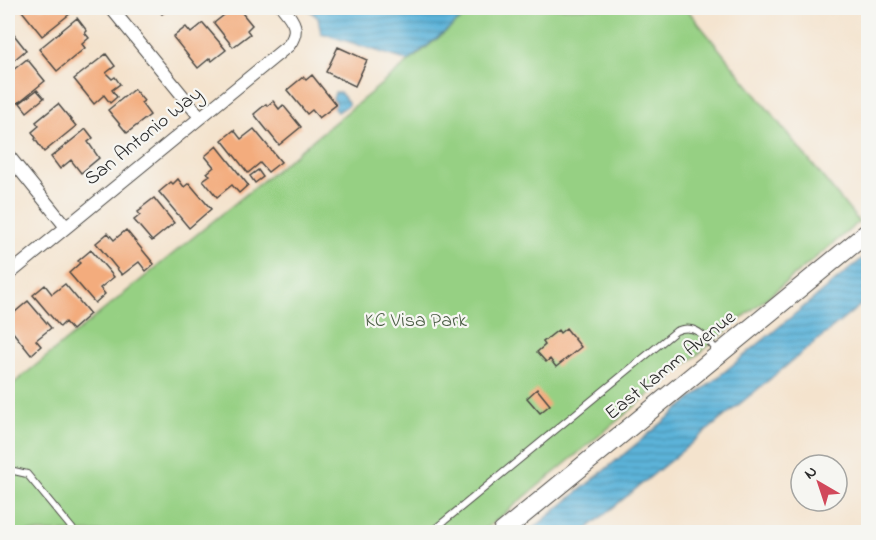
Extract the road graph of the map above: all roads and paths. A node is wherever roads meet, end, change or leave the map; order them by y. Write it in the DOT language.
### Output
graph roads {
  1 [pos="111,8"];
  2 [pos="284,8"];
  3 [pos="200,117"];
  4 [pos="8,155"];
  5 [pos="66,227"];
  6 [pos="868,232"];
  7 [pos="8,275"];
  8 [pos="721,355"];
  9 [pos="8,474"];
  10 [pos="75,532"];
  11 [pos="431,532"];
  12 [pos="502,532"];
  1 -- 3 [label="street"];
  2 -- 3 [label="street, San Antonio Way"];
  3 -- 5 [label="street, San Antonio Way"];
  4 -- 5 [label="street"];
  5 -- 7 [label="street, San Antonio Way"];
  6 -- 8 [label="street, East Kamm Avenue"];
  8 -- 11 [label="lane"];
  8 -- 12 [label="street, East Kamm Avenue"];
  9 -- 10 [label="lane"];
}
